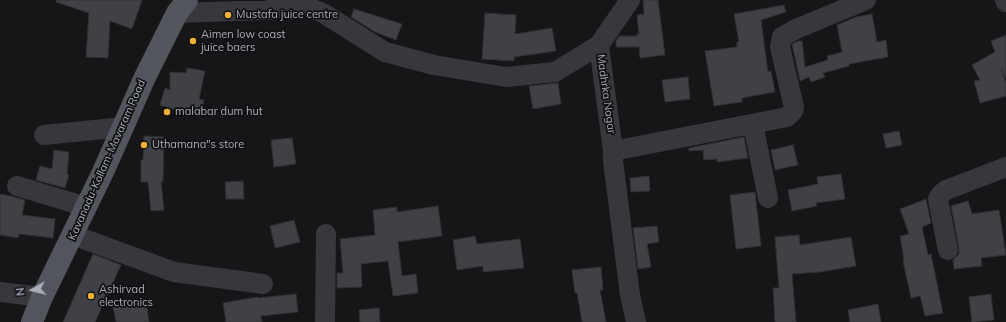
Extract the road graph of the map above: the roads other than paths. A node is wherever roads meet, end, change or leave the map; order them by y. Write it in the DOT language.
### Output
graph roads {
  1 [pos="630,0"];
  2 [pos="866,0"];
  3 [pos="182,7"];
  4 [pos="599,45"];
  5 [pos="753,124"];
  6 [pos="124,127"];
  7 [pos="44,135"];
  8 [pos="614,151"];
  9 [pos="1006,167"];
  10 [pos="17,186"];
  11 [pos="768,198"];
  12 [pos="87,206"];
  13 [pos="326,234"];
  14 [pos="73,235"];
  15 [pos="948,250"];
  16 [pos="263,284"];
  17 [pos="0,292"];
  18 [pos="42,297"];
  19 [pos="32,322"];
  20 [pos="325,322"];
  21 [pos="636,322"];
  1 -- 4 [label="street, Madhrka Nagar"];
  2 -- 5 [label="street"];
  3 -- 4 [label="street"];
  3 -- 6 [label="main road, Kavanadu-Kollam-Mavaram Road"];
  4 -- 8 [label="street, Madhrka Nagar"];
  5 -- 8 [label="street"];
  5 -- 11 [label="street"];
  6 -- 7 [label="street"];
  6 -- 12 [label="main road, Kavanadu-Kollam-Mavaram Road"];
  8 -- 21 [label="street, Madhrka Nagar"];
  9 -- 15 [label="street"];
  10 -- 12 [label="street"];
  12 -- 14 [label="main road, Kavanadu-Kollam-Mavaram Road"];
  13 -- 20 [label="street"];
  14 -- 16 [label="street"];
  14 -- 18 [label="main road, Kavanadu-Kollam-Mavaram Road"];
  17 -- 18 [label="street"];
  18 -- 19 [label="main road, Kavanadu-Kollam-Mavaram Road"];
}
